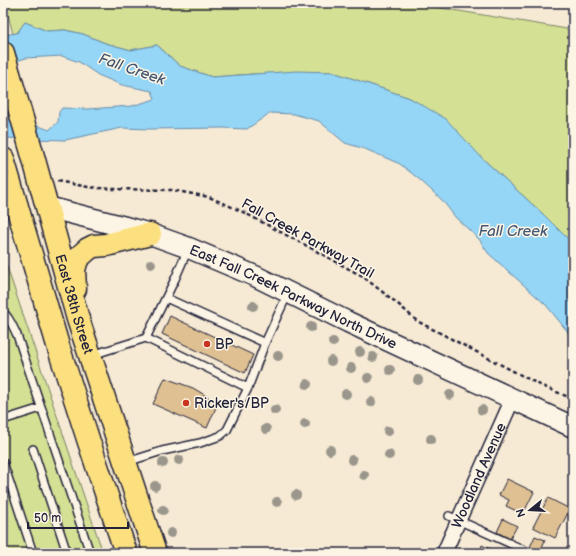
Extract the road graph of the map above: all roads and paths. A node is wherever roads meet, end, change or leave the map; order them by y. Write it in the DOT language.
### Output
graph roads {
  1 [pos="3,53"];
  2 [pos="3,160"];
  3 [pos="54,180"];
  4 [pos="9,198"];
  5 [pos="47,207"];
  6 [pos="150,234"];
  7 [pos="189,248"];
  8 [pos="288,293"];
  9 [pos="166,298"];
  10 [pos="3,312"];
  11 [pos="78,318"];
  12 [pos="146,338"];
  13 [pos="265,342"];
  14 [pos="90,355"];
  15 [pos="248,388"];
  16 [pos="513,398"];
  17 [pos="573,399"];
  18 [pos="41,408"];
  19 [pos="3,420"];
  20 [pos="573,427"];
  21 [pos="33,448"];
  22 [pos="3,462"];
  23 [pos="125,462"];
  24 [pos="454,518"];
  25 [pos="33,553"];
  26 [pos="68,553"];
  27 [pos="90,553"];
  28 [pos="126,553"];
  29 [pos="155,553"];
  30 [pos="444,553"];
  31 [pos="530,553"];
  1 -- 5 [label="main road, East 38th Street"];
  2 -- 4 [label="main road, East 38th Street"];
  3 -- 17 [label="path, Fall Creek Parkway Trail"];
  4 -- 5 [label="main road, East Fall Creek Parkway North Drive"];
  4 -- 28 [label="main road, East 38th Street"];
  5 -- 6 [label="main road, East Fall Creek Parkway North Drive"];
  5 -- 11 [label="main road, East 38th Street"];
  6 -- 7 [label="main road, East Fall Creek Parkway North Drive"];
  6 -- 11 [label="main road"];
  7 -- 8 [label="main road, East Fall Creek Parkway North Drive"];
  7 -- 9 [label="lane"];
  8 -- 13 [label="lane"];
  8 -- 16 [label="main road, East Fall Creek Parkway North Drive"];
  9 -- 12 [label="lane"];
  9 -- 13 [label="lane"];
  10 -- 18 [label="lane"];
  11 -- 14 [label="main road, East 38th Street"];
  12 -- 14 [label="lane"];
  12 -- 15 [label="lane"];
  13 -- 15 [label="lane"];
  14 -- 23 [label="main road, East 38th Street"];
  15 -- 23 [label="lane"];
  16 -- 20 [label="main road, East Fall Creek Parkway North Drive"];
  16 -- 24 [label="street, Woodland Avenue"];
  18 -- 19 [label="lane"];
  18 -- 27 [label="lane"];
  21 -- 26 [label="lane"];
  22 -- 25 [label="lane"];
  23 -- 29 [label="main road, East 38th Street"];
  24 -- 30 [label="street, Woodland Avenue"];
  24 -- 31 [label="lane"];
}
